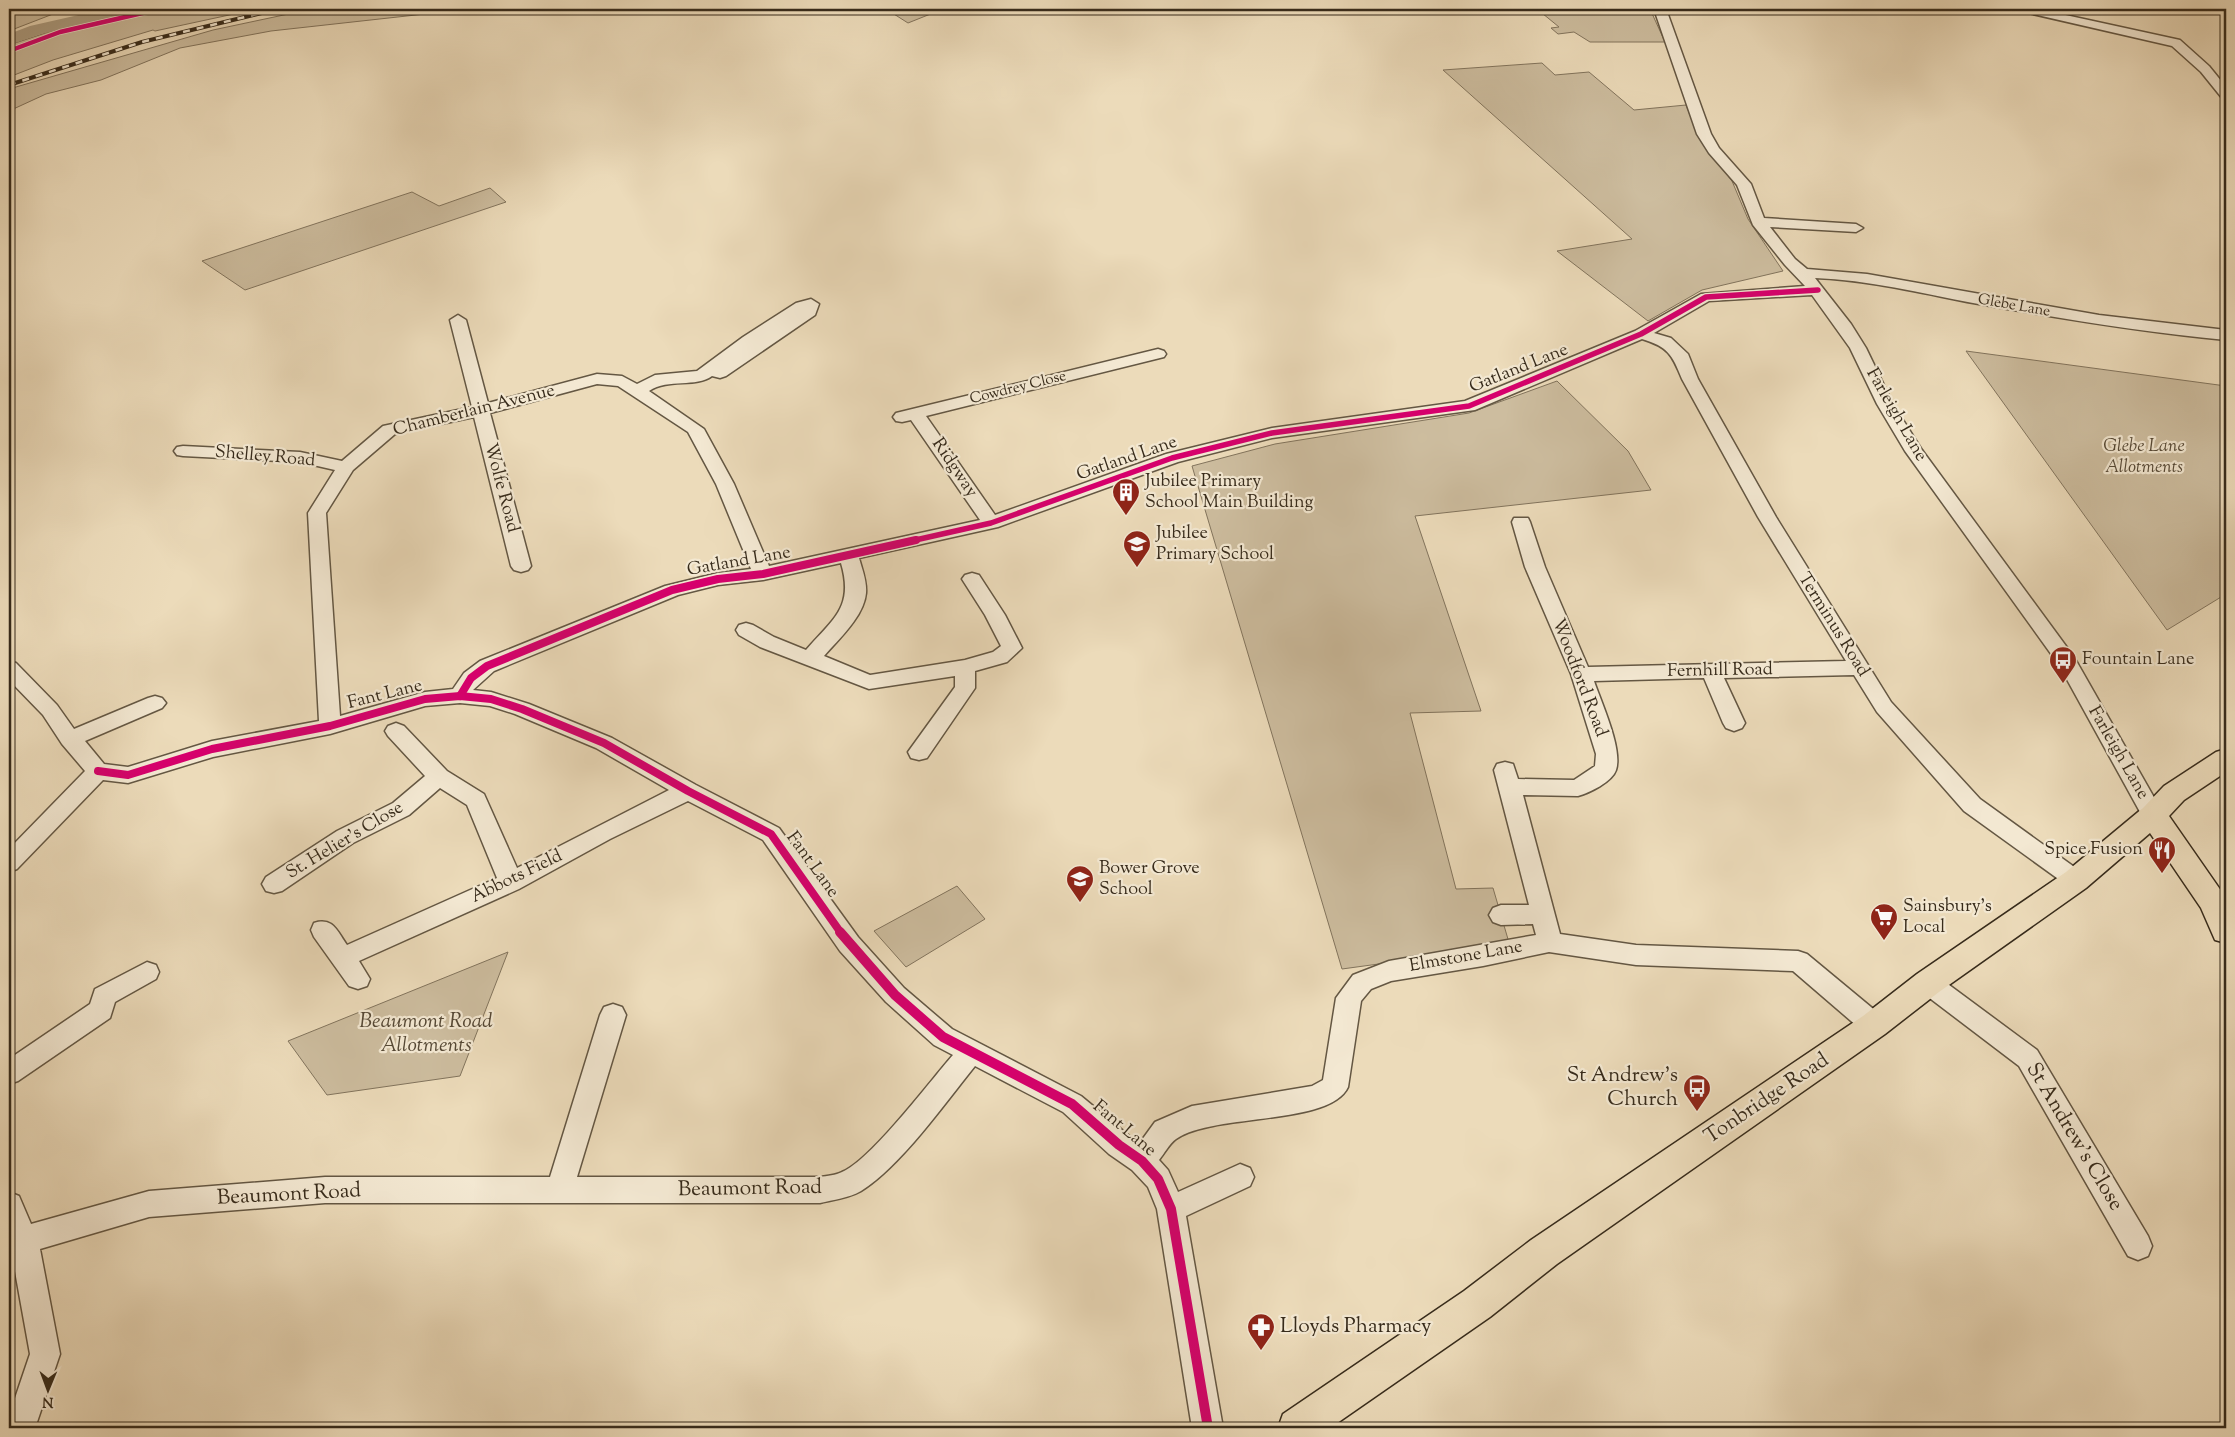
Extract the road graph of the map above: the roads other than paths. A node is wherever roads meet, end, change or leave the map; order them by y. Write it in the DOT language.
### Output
graph roads {
  1 [pos="1660,9"];
  2 [pos="2024,9"];
  3 [pos="2226,95"];
  4 [pos="1758,222"];
  5 [pos="1856,228"];
  6 [pos="1803,273"];
  7 [pos="1818,290"];
  8 [pos="458,320"];
  9 [pos="1641,334"];
  10 [pos="2226,336"];
  11 [pos="754,344"];
  12 [pos="1158,354"];
  13 [pos="637,391"];
  14 [pos="481,410"];
  15 [pos="909,415"];
  16 [pos="183,451"];
  17 [pos="346,466"];
  18 [pos="1521,522"];
  19 [pos="991,523"];
  20 [pos="849,556"];
  21 [pos="521,566"];
  22 [pos="763,574"];
  23 [pos="972,579"];
  24 [pos="746,630"];
  25 [pos="810,659"];
  26 [pos="965,667"];
  27 [pos="9,668"];
  28 [pos="1859,668"];
  29 [pos="1711,671"];
  30 [pos="1581,674"];
  31 [pos="460,696"];
  32 [pos="155,703"];
  33 [pos="1734,723"];
  34 [pos="330,726"];
  35 [pos="396,730"];
  36 [pos="70,739"];
  37 [pos="919,752"];
  38 [pos="2226,759"];
  39 [pos="98,771"];
  40 [pos="439,777"];
  41 [pos="688,791"];
  42 [pos="2153,815"];
  43 [pos="9,863"];
  44 [pos="2076,880"];
  45 [pos="511,882"];
  46 [pos="274,884"];
  47 [pos="1542,914"];
  48 [pos="1501,915"];
  49 [pos="323,930"];
  50 [pos="2226,931"];
  51 [pos="1549,937"];
  52 [pos="342,958"];
  53 [pos="147,972"];
  54 [pos="358,979"];
  55 [pos="1928,983"];
  56 [pos="613,1014"];
  57 [pos="1874,1025"];
  58 [pos="972,1052"];
  59 [pos="9,1073"];
  60 [pos="1142,1161"];
  61 [pos="1240,1177"];
  62 [pos="560,1189"];
  63 [pos="9,1205"];
  64 [pos="1171,1209"];
  65 [pos="24,1240"];
  66 [pos="2138,1246"];
  67 [pos="20,1428"];
  68 [pos="1208,1428"];
  69 [pos="1297,1428"];
  1 -- 4 [label="street, Farleigh Lane"];
  2 -- 3 [label="street"];
  4 -- 5 [label="street"];
  4 -- 6 [label="street, Farleigh Lane"];
  6 -- 7 [label="street, Farleigh Lane"];
  6 -- 10 [label="street, Glebe Lane"];
  7 -- 9 [label="street, Gatland Lane"];
  7 -- 42 [label="street, Farleigh Lane"];
  8 -- 14 [label="street, Wolfe Road"];
  9 -- 19 [label="street, Gatland Lane"];
  9 -- 28 [label="street, Terminus Road"];
  11 -- 13 [label="street"];
  12 -- 15 [label="street, Cowdrey Close"];
  13 -- 14 [label="street, Chamberlain Avenue"];
  13 -- 22 [label="street, Chamberlain Avenue"];
  14 -- 17 [label="street, Chamberlain Avenue"];
  14 -- 21 [label="street, Wolfe Road"];
  15 -- 19 [label="street, Ridgway"];
  16 -- 17 [label="street, Shelley Road"];
  17 -- 34 [label="street, Chamberlain Avenue"];
  18 -- 30 [label="street, Woodford Road"];
  19 -- 20 [label="street, Gatland Lane"];
  20 -- 22 [label="street, Gatland Lane"];
  20 -- 25 [label="street"];
  22 -- 31 [label="street, Gatland Lane"];
  23 -- 26 [label="street"];
  24 -- 25 [label="street"];
  25 -- 26 [label="street"];
  26 -- 37 [label="street"];
  27 -- 36 [label="street"];
  28 -- 29 [label="street, Fernhill Road"];
  28 -- 44 [label="street, Terminus Road"];
  29 -- 30 [label="street, Fernhill Road"];
  29 -- 33 [label="street"];
  30 -- 47 [label="street, Woodford Road"];
  31 -- 34 [label="street, Fant Lane"];
  31 -- 41 [label="street, Fant Lane"];
  32 -- 36 [label="street"];
  34 -- 39 [label="street, Fant Lane"];
  35 -- 40 [label="street"];
  36 -- 39 [label="street"];
  38 -- 42 [label="main road, Tonbridge Road"];
  39 -- 43 [label="street"];
  40 -- 45 [label="street"];
  40 -- 46 [label="street, St. Helier's Close"];
  41 -- 45 [label="street, Abbots Field"];
  41 -- 58 [label="street, Fant Lane"];
  42 -- 44 [label="main road, Tonbridge Road"];
  42 -- 50 [label="main road"];
  44 -- 55 [label="main road, Tonbridge Road"];
  45 -- 52 [label="street, Abbots Field"];
  47 -- 48 [label="street"];
  47 -- 51 [label="street, Woodford Road"];
  49 -- 52 [label="street"];
  52 -- 54 [label="street"];
  53 -- 59 [label="street"];
  55 -- 57 [label="main road, Tonbridge Road"];
  55 -- 66 [label="street, St Andrew's Close"];
  56 -- 62 [label="street"];
  57 -- 60 [label="street, Elmstone Lane"];
  57 -- 69 [label="main road, Tonbridge Road"];
  58 -- 60 [label="street, Fant Lane"];
  58 -- 62 [label="street, Beaumont Road"];
  60 -- 64 [label="street, Fant Lane"];
  61 -- 64 [label="street"];
  62 -- 65 [label="street, Beaumont Road"];
  63 -- 65 [label="street"];
  64 -- 68 [label="street, Fant Lane"];
  65 -- 67 [label="street"];
}
